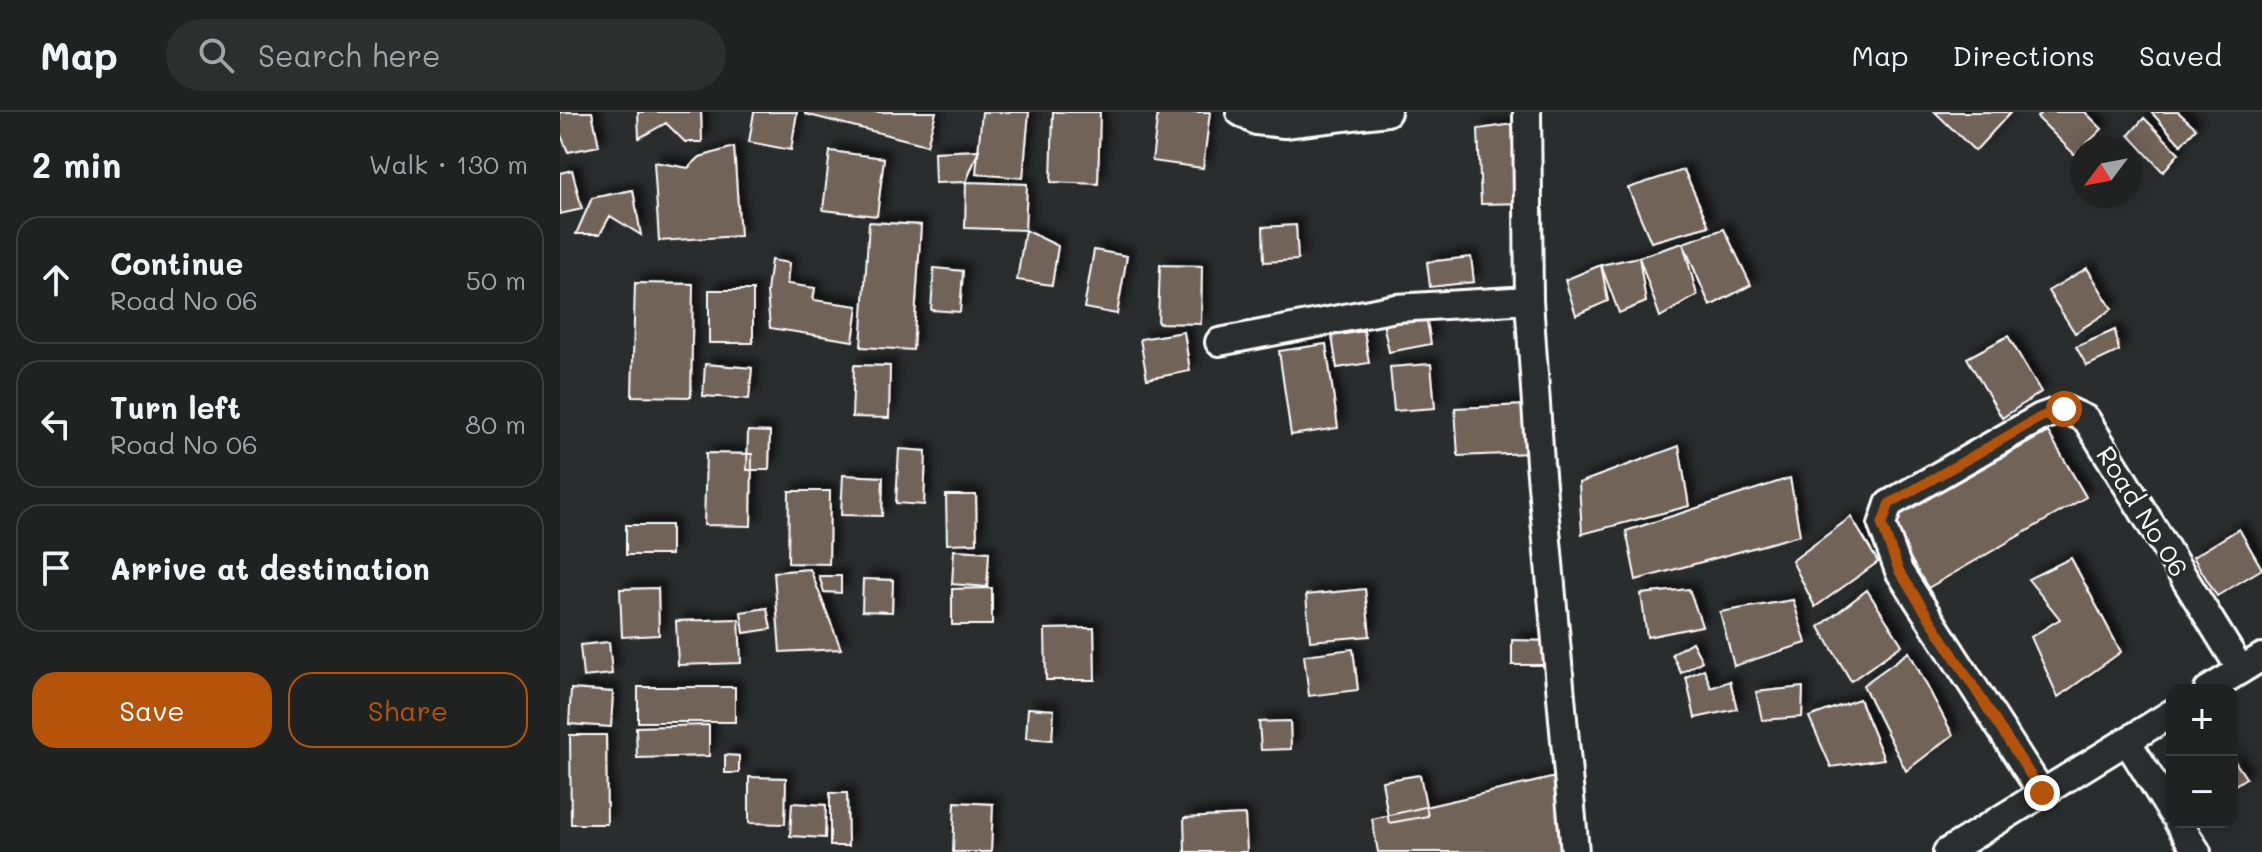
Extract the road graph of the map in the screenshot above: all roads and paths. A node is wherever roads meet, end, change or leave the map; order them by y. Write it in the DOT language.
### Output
graph roads {
  1 [pos="1240,112"];
  2 [pos="1387,112"];
  3 [pos="1527,112"];
  4 [pos="1529,300"];
  5 [pos="1219,342"];
  6 [pos="2252,663"];
  7 [pos="2218,684"];
  8 [pos="2166,717"];
  9 [pos="2127,741"];
  10 [pos="2042,793"];
  11 [pos="2166,803"];
  12 [pos="2182,828"];
  13 [pos="1575,852"];
  14 [pos="1947,852"];
  15 [pos="2197,852"];
  1 -- 2 [label="street"];
  3 -- 4 [label="street"];
  4 -- 5 [label="street"];
  4 -- 13 [label="street"];
  6 -- 7 [label="street"];
  6 -- 10 [label="street, Road No 06"];
  8 -- 9 [label="street"];
  9 -- 10 [label="street"];
  9 -- 11 [label="street"];
  10 -- 14 [label="street"];
  12 -- 15 [label="street"];
}
